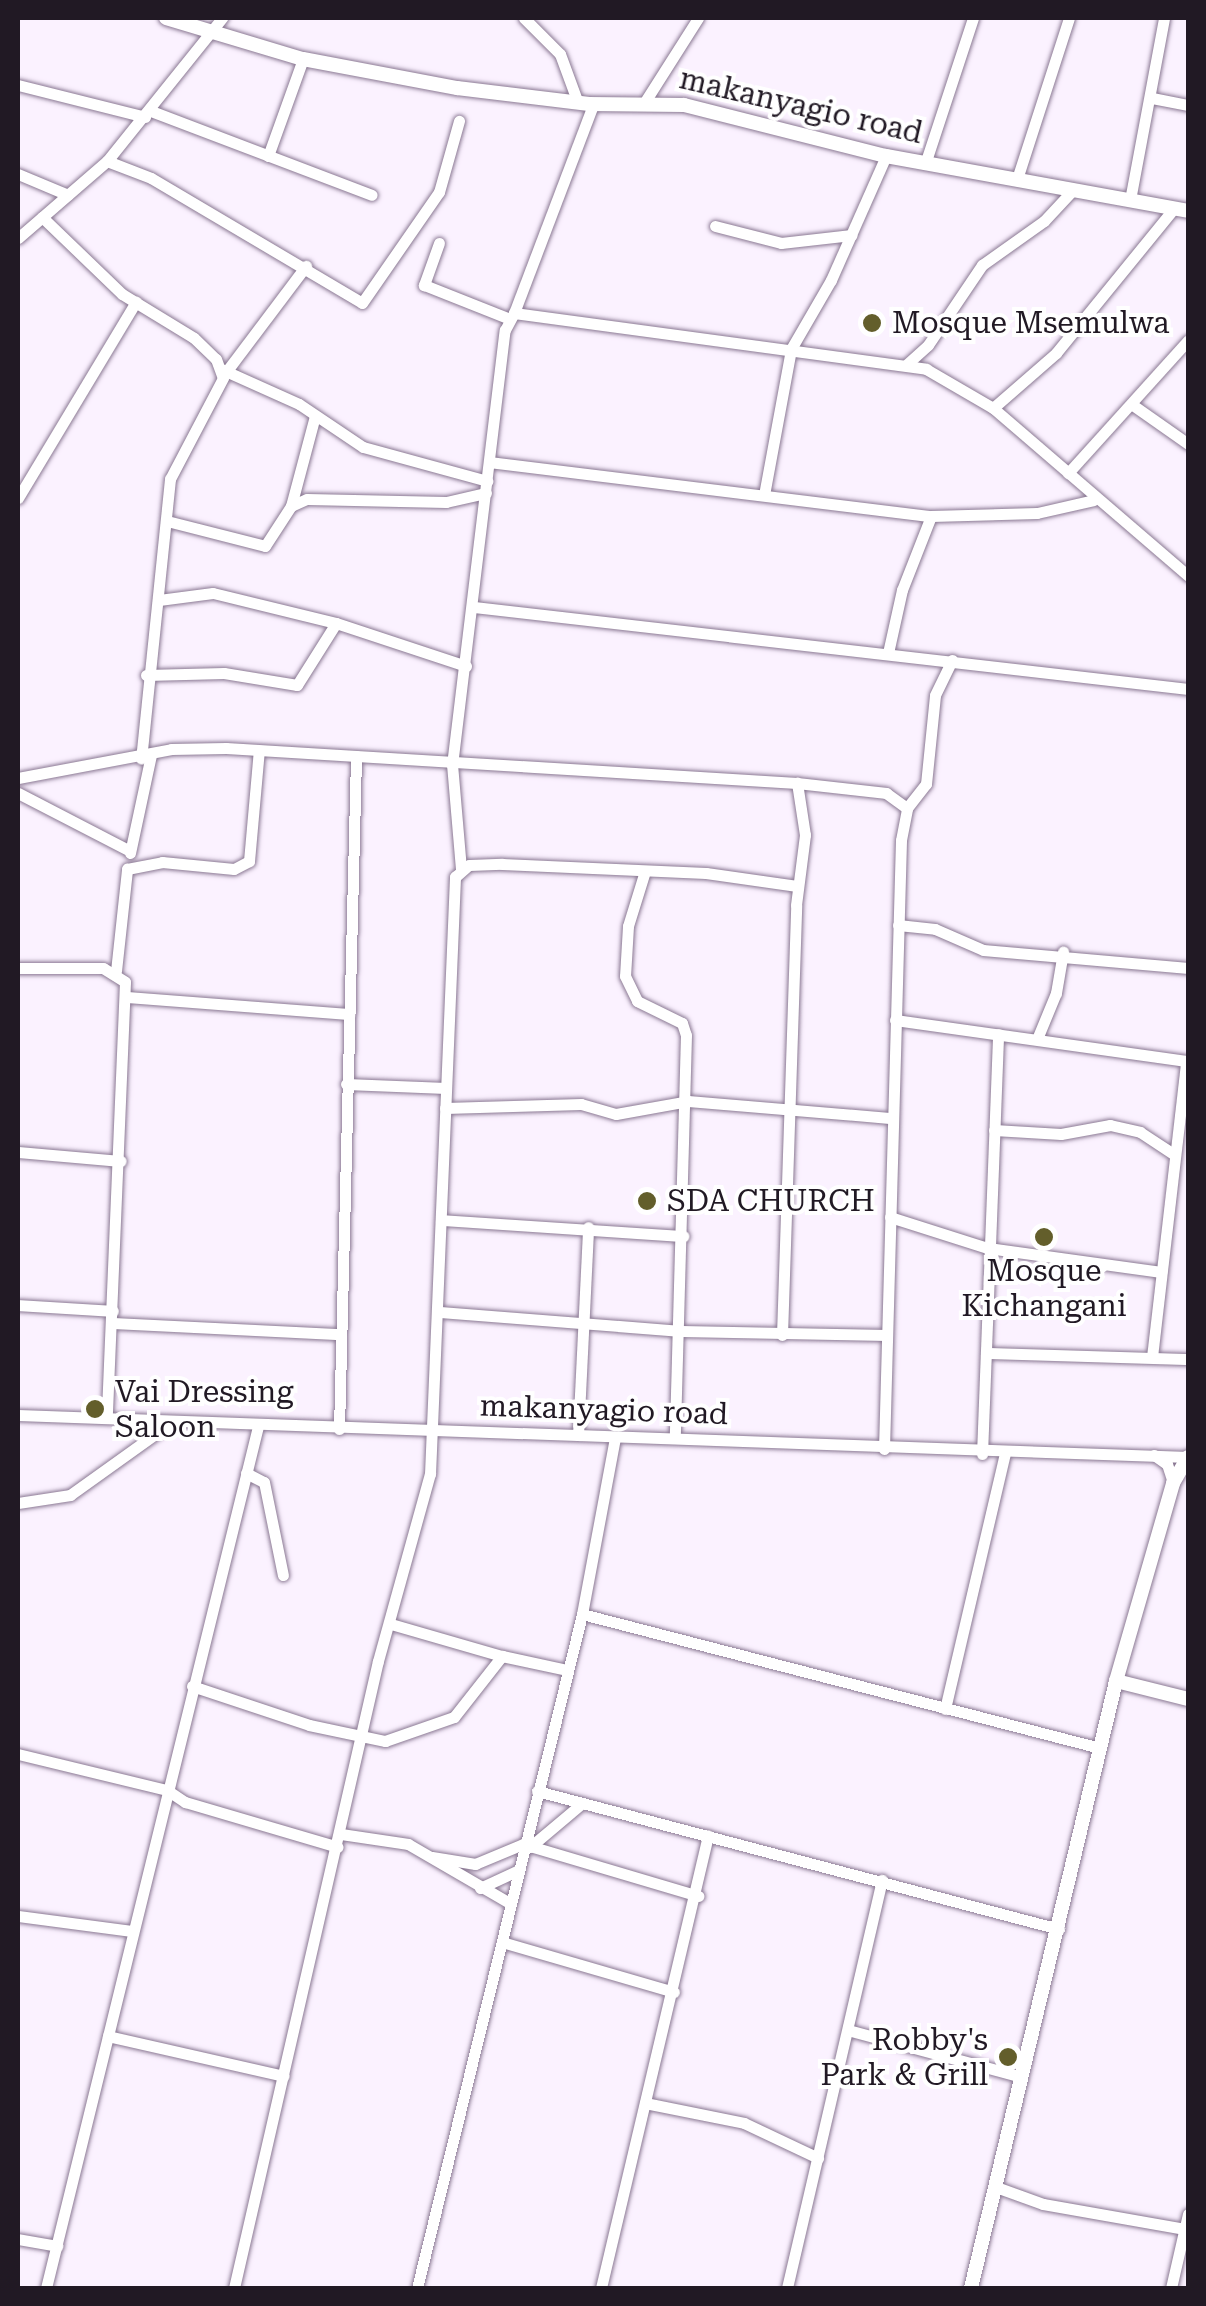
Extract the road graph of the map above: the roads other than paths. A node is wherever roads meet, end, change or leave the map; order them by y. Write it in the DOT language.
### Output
graph roads {
  1 [pos="166,18"];
  2 [pos="222,18"];
  3 [pos="524,18"];
  4 [pos="698,18"];
  5 [pos="972,18"];
  6 [pos="1070,18"];
  7 [pos="1164,18"];
  8 [pos="210,34"];
  9 [pos="303,59"];
  10 [pos="18,87"];
  11 [pos="1152,98"];
  12 [pos="646,100"];
  13 [pos="586,104"];
  14 [pos="1188,105"];
  15 [pos="148,114"];
  16 [pos="459,121"];
  17 [pos="268,156"];
  18 [pos="886,156"];
  19 [pos="107,161"];
  20 [pos="924,164"];
  21 [pos="18,174"];
  22 [pos="1017,180"];
  23 [pos="1072,191"];
  24 [pos="372,195"];
  25 [pos="68,196"];
  26 [pos="1130,200"];
  27 [pos="1182,209"];
  28 [pos="42,216"];
  29 [pos="715,226"];
  30 [pos="852,235"];
  31 [pos="18,238"];
  32 [pos="439,243"];
  33 [pos="306,266"];
  34 [pos="136,302"];
  35 [pos="512,316"];
  36 [pos="1188,340"];
  37 [pos="791,349"];
  38 [pos="907,364"];
  39 [pos="224,370"];
  40 [pos="1134,406"];
  41 [pos="993,408"];
  42 [pos="314,416"];
  43 [pos="1188,444"];
  44 [pos="490,462"];
  45 [pos="1068,473"];
  46 [pos="487,487"];
  47 [pos="764,494"];
  48 [pos="18,498"];
  49 [pos="1094,500"];
  50 [pos="291,506"];
  51 [pos="931,516"];
  52 [pos="167,521"];
  53 [pos="1188,574"];
  54 [pos="158,600"];
  55 [pos="474,607"];
  56 [pos="336,622"];
  57 [pos="888,653"];
  58 [pos="952,660"];
  59 [pos="466,666"];
  60 [pos="146,674"];
  61 [pos="1188,689"];
  62 [pos="258,750"];
  63 [pos="146,756"];
  64 [pos="356,756"];
  65 [pos="452,765"];
  66 [pos="18,778"];
  67 [pos="797,783"];
  68 [pos="18,793"];
  69 [pos="908,808"];
  70 [pos="130,851"];
  71 [pos="127,869"];
  72 [pos="461,869"];
  73 [pos="645,872"];
  74 [pos="797,886"];
  75 [pos="898,925"];
  76 [pos="1063,952"];
  77 [pos="18,968"];
  78 [pos="1188,968"];
  79 [pos="116,970"];
  80 [pos="126,997"];
  81 [pos="349,1014"];
  82 [pos="895,1020"];
  83 [pos="998,1034"];
  84 [pos="1037,1039"];
  85 [pos="1188,1061"];
  86 [pos="346,1084"];
  87 [pos="446,1088"];
  88 [pos="688,1101"];
  89 [pos="445,1108"];
  90 [pos="790,1108"];
  91 [pos="892,1118"];
  92 [pos="994,1130"];
  93 [pos="122,1135"];
  94 [pos="18,1152"];
  95 [pos="98,1154"];
  96 [pos="1175,1155"];
  97 [pos="121,1161"];
  98 [pos="890,1217"];
  99 [pos="441,1220"];
  100 [pos="588,1227"];
  101 [pos="683,1236"];
  102 [pos="988,1248"];
  103 [pos="1161,1272"];
  104 [pos="18,1304"];
  105 [pos="440,1312"];
  106 [pos="113,1317"];
  107 [pos="583,1324"];
  108 [pos="682,1332"];
  109 [pos="341,1334"];
  110 [pos="886,1334"];
  111 [pos="782,1335"];
  112 [pos="986,1353"];
  113 [pos="1152,1358"];
  114 [pos="1188,1360"];
  115 [pos="18,1416"];
  116 [pos="108,1418"];
  117 [pos="172,1422"];
  118 [pos="258,1426"];
  119 [pos="339,1429"];
  120 [pos="434,1432"];
  121 [pos="578,1435"];
  122 [pos="615,1437"];
  123 [pos="674,1438"];
  124 [pos="884,1449"];
  125 [pos="1150,1452"];
  126 [pos="1005,1453"];
  127 [pos="982,1454"];
  128 [pos="1188,1457"];
  129 [pos="246,1473"];
  130 [pos="1173,1483"];
  131 [pos="18,1503"];
  132 [pos="283,1576"];
  133 [pos="582,1614"];
  134 [pos="391,1624"];
  135 [pos="502,1656"];
  136 [pos="568,1670"];
  137 [pos="1116,1681"];
  138 [pos="192,1686"];
  139 [pos="1188,1698"];
  140 [pos="945,1710"];
  141 [pos="362,1740"];
  142 [pos="1100,1748"];
  143 [pos="18,1754"];
  144 [pos="167,1790"];
  145 [pos="537,1791"];
  146 [pos="582,1804"];
  147 [pos="708,1835"];
  148 [pos="339,1840"];
  149 [pos="526,1845"];
  150 [pos="432,1857"];
  151 [pos="517,1871"];
  152 [pos="882,1880"];
  153 [pos="480,1888"];
  154 [pos="698,1896"];
  155 [pos="510,1904"];
  156 [pos="18,1916"];
  157 [pos="1059,1928"];
  158 [pos="132,1931"];
  159 [pos="502,1942"];
  160 [pos="674,1992"];
  161 [pos="848,2030"];
  162 [pos="108,2036"];
  163 [pos="284,2076"];
  164 [pos="1022,2078"];
  165 [pos="645,2103"];
  166 [pos="824,2138"];
  167 [pos="802,2145"];
  168 [pos="818,2158"];
  169 [pos="996,2187"];
  170 [pos="1187,2220"];
  171 [pos="18,2239"];
  172 [pos="57,2246"];
  173 [pos="46,2288"];
  174 [pos="234,2288"];
  175 [pos="417,2288"];
  176 [pos="602,2288"];
  177 [pos="787,2288"];
  178 [pos="971,2288"];
  179 [pos="1171,2288"];
  1 -- 8 [label="street, makanyagio road"];
  2 -- 8 [label="street"];
  3 -- 13 [label="street"];
  4 -- 12 [label="street"];
  5 -- 20 [label="street"];
  6 -- 22 [label="street"];
  7 -- 11 [label="street"];
  8 -- 9 [label="street, makanyagio road"];
  8 -- 15 [label="street"];
  9 -- 13 [label="street, makanyagio road"];
  9 -- 17 [label="street"];
  10 -- 15 [label="street"];
  11 -- 14 [label="street"];
  11 -- 26 [label="street"];
  12 -- 13 [label="street, makanyagio road"];
  12 -- 18 [label="street, makanyagio road"];
  13 -- 35 [label="street"];
  15 -- 17 [label="street"];
  15 -- 19 [label="street"];
  16 -- 33 [label="street"];
  17 -- 24 [label="street"];
  18 -- 20 [label="street, makanyagio road"];
  18 -- 30 [label="street"];
  19 -- 25 [label="street"];
  19 -- 33 [label="street"];
  20 -- 22 [label="street, makanyagio road"];
  21 -- 25 [label="street"];
  22 -- 23 [label="street, makanyagio road"];
  23 -- 26 [label="street, makanyagio road"];
  23 -- 38 [label="street"];
  25 -- 28 [label="street"];
  26 -- 27 [label="street, makanyagio road"];
  27 -- 41 [label="street"];
  28 -- 31 [label="street"];
  28 -- 34 [label="street"];
  29 -- 30 [label="street"];
  30 -- 37 [label="street"];
  32 -- 35 [label="street"];
  33 -- 39 [label="street"];
  34 -- 39 [label="street"];
  34 -- 48 [label="street"];
  35 -- 37 [label="street"];
  35 -- 44 [label="street"];
  36 -- 40 [label="street"];
  37 -- 38 [label="street"];
  37 -- 47 [label="street"];
  38 -- 41 [label="street"];
  39 -- 42 [label="street"];
  39 -- 52 [label="street"];
  40 -- 43 [label="street"];
  40 -- 45 [label="street"];
  41 -- 45 [label="street"];
  42 -- 46 [label="street"];
  42 -- 50 [label="street"];
  44 -- 46 [label="street"];
  44 -- 47 [label="street"];
  45 -- 49 [label="street"];
  46 -- 50 [label="street"];
  46 -- 55 [label="street"];
  47 -- 51 [label="street"];
  49 -- 51 [label="street"];
  49 -- 53 [label="street"];
  50 -- 52 [label="street"];
  51 -- 57 [label="street"];
  52 -- 54 [label="street"];
  54 -- 56 [label="street"];
  54 -- 60 [label="street"];
  55 -- 57 [label="street"];
  55 -- 59 [label="street"];
  56 -- 59 [label="street"];
  56 -- 60 [label="street"];
  57 -- 58 [label="street"];
  58 -- 61 [label="street"];
  58 -- 69 [label="street"];
  59 -- 65 [label="street"];
  60 -- 63 [label="street"];
  62 -- 63 [label="street"];
  62 -- 64 [label="street"];
  62 -- 71 [label="street"];
  63 -- 66 [label="street"];
  63 -- 70 [label="street"];
  64 -- 65 [label="street"];
  64 -- 81 [label="street"];
  65 -- 67 [label="street"];
  65 -- 72 [label="street"];
  67 -- 69 [label="street"];
  67 -- 74 [label="street"];
  68 -- 70 [label="street"];
  69 -- 75 [label="street"];
  70 -- 71 [label="street"];
  71 -- 79 [label="street"];
  72 -- 73 [label="street"];
  72 -- 87 [label="street"];
  73 -- 74 [label="street"];
  73 -- 88 [label="street"];
  74 -- 90 [label="street"];
  75 -- 76 [label="street"];
  75 -- 82 [label="street"];
  76 -- 78 [label="street"];
  76 -- 84 [label="street"];
  77 -- 79 [label="street"];
  79 -- 80 [label="street"];
  80 -- 81 [label="street"];
  80 -- 93 [label="street"];
  81 -- 86 [label="street"];
  82 -- 83 [label="street"];
  82 -- 91 [label="street"];
  83 -- 84 [label="street"];
  83 -- 92 [label="street"];
  84 -- 85 [label="street"];
  85 -- 96 [label="street"];
  86 -- 87 [label="street"];
  86 -- 109 [label="street"];
  87 -- 89 [label="street"];
  88 -- 89 [label="street"];
  88 -- 90 [label="street"];
  88 -- 101 [label="street"];
  89 -- 99 [label="street"];
  90 -- 91 [label="street"];
  90 -- 111 [label="street"];
  91 -- 98 [label="street"];
  92 -- 96 [label="street"];
  92 -- 102 [label="street"];
  93 -- 95 [label="street"];
  93 -- 97 [label="street"];
  94 -- 95 [label="street"];
  95 -- 97 [label="street"];
  96 -- 103 [label="street"];
  97 -- 106 [label="street"];
  98 -- 102 [label="street"];
  98 -- 110 [label="street"];
  99 -- 100 [label="street"];
  99 -- 105 [label="street"];
  100 -- 101 [label="street"];
  100 -- 107 [label="street"];
  101 -- 108 [label="street"];
  102 -- 103 [label="street"];
  102 -- 112 [label="street"];
  103 -- 113 [label="street"];
  104 -- 106 [label="street"];
  105 -- 107 [label="street"];
  105 -- 120 [label="street"];
  106 -- 109 [label="street"];
  106 -- 116 [label="street"];
  107 -- 108 [label="street"];
  107 -- 121 [label="street"];
  108 -- 111 [label="street"];
  108 -- 123 [label="street"];
  109 -- 119 [label="street"];
  110 -- 111 [label="street"];
  110 -- 124 [label="street"];
  112 -- 113 [label="street"];
  112 -- 127 [label="street"];
  113 -- 114 [label="street"];
  115 -- 116 [label="street, makanyagio road"];
  116 -- 117 [label="street, makanyagio road"];
  117 -- 118 [label="street, makanyagio road"];
  117 -- 131 [label="street"];
  118 -- 119 [label="street, makanyagio road"];
  118 -- 129 [label="street"];
  119 -- 120 [label="street, makanyagio road"];
  120 -- 121 [label="street, makanyagio road"];
  120 -- 134 [label="street"];
  121 -- 122 [label="street, makanyagio road"];
  122 -- 123 [label="street, makanyagio road"];
  122 -- 133 [label="street"];
  123 -- 124 [label="street, makanyagio road"];
  124 -- 127 [label="street, makanyagio road"];
  125 -- 126 [label="street, makanyagio road"];
  125 -- 128 [label="street, makanyagio road"];
  125 -- 130 [label="street"];
  126 -- 127 [label="street, makanyagio road"];
  126 -- 140 [label="street"];
  128 -- 130 [label="street"];
  129 -- 132 [label="street"];
  129 -- 138 [label="street"];
  130 -- 137 [label="street"];
  133 -- 136 [label="street"];
  133 -- 140 [label="street"];
  134 -- 135 [label="street"];
  134 -- 141 [label="street"];
  135 -- 136 [label="street"];
  135 -- 141 [label="street"];
  136 -- 145 [label="street"];
  137 -- 139 [label="street"];
  137 -- 142 [label="street"];
  138 -- 141 [label="street"];
  138 -- 144 [label="street"];
  140 -- 142 [label="street"];
  141 -- 148 [label="street"];
  142 -- 157 [label="street"];
  143 -- 144 [label="street"];
  144 -- 148 [label="street"];
  144 -- 158 [label="street"];
  145 -- 146 [label="street"];
  145 -- 149 [label="street"];
  146 -- 147 [label="street"];
  146 -- 149 [label="street"];
  147 -- 152 [label="street"];
  147 -- 154 [label="street"];
  148 -- 150 [label="street"];
  148 -- 163 [label="street"];
  149 -- 150 [label="street"];
  149 -- 151 [label="street"];
  149 -- 154 [label="street"];
  150 -- 153 [label="street"];
  151 -- 153 [label="street"];
  151 -- 155 [label="street"];
  152 -- 157 [label="street"];
  152 -- 161 [label="street"];
  153 -- 155 [label="street"];
  154 -- 160 [label="street"];
  155 -- 159 [label="street"];
  156 -- 158 [label="street"];
  157 -- 164 [label="street"];
  158 -- 162 [label="street"];
  159 -- 160 [label="street"];
  159 -- 175 [label="street"];
  160 -- 165 [label="street"];
  161 -- 164 [label="street"];
  161 -- 166 [label="street"];
  162 -- 163 [label="street"];
  162 -- 172 [label="street"];
  163 -- 174 [label="street"];
  164 -- 169 [label="street"];
  165 -- 167 [label="street"];
  165 -- 176 [label="street"];
  166 -- 167 [label="street"];
  166 -- 168 [label="street"];
  167 -- 168 [label="street"];
  168 -- 177 [label="street"];
  169 -- 170 [label="street"];
  169 -- 178 [label="street"];
  170 -- 179 [label="street"];
  171 -- 172 [label="street"];
  172 -- 173 [label="street"];
}
